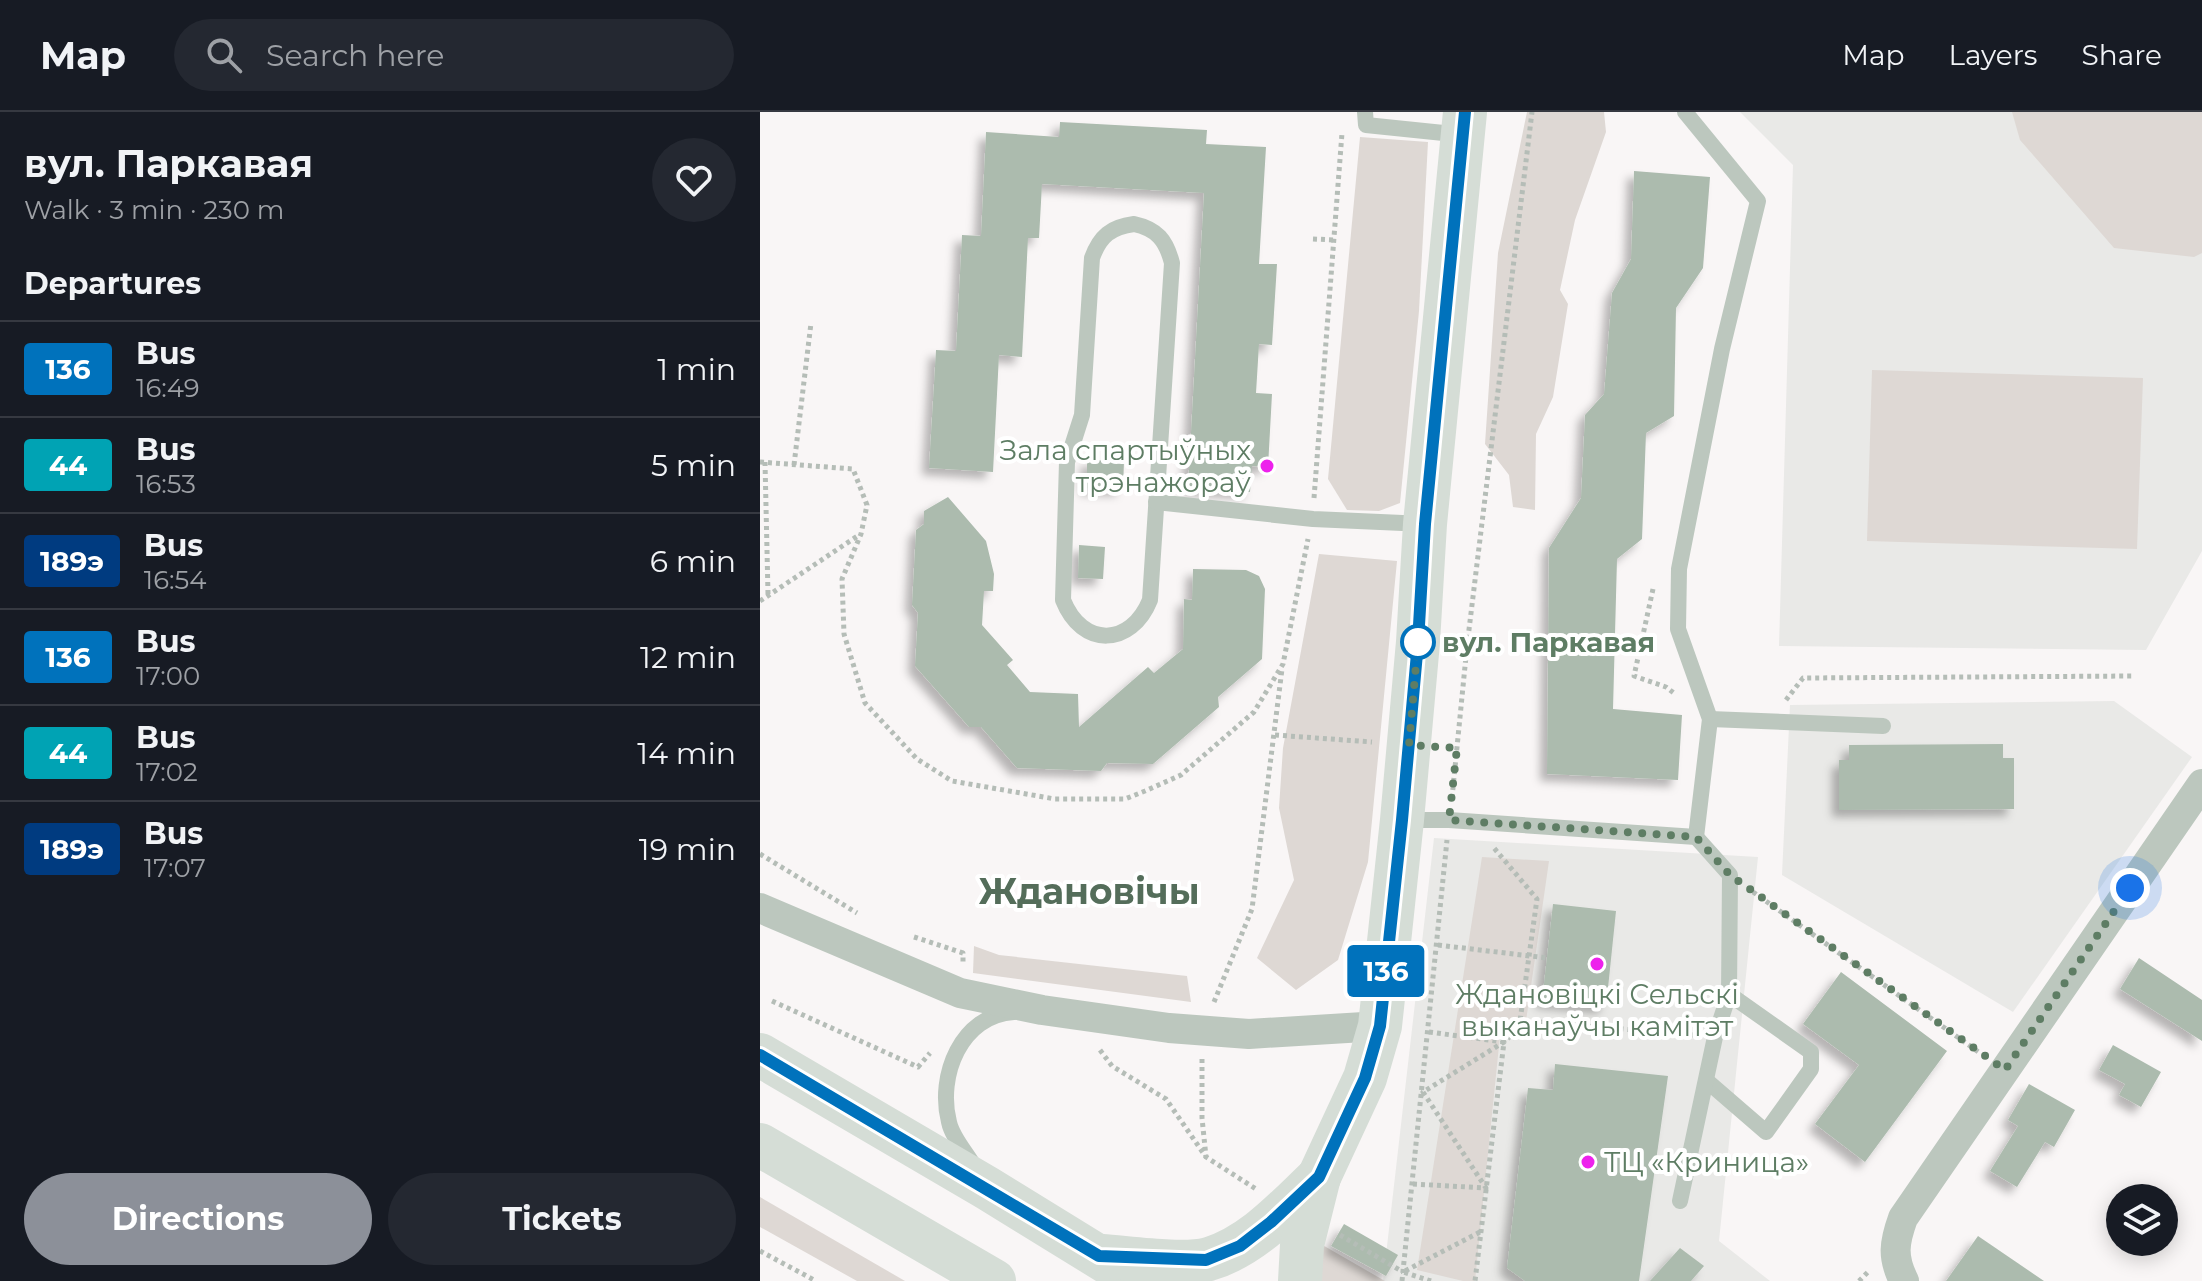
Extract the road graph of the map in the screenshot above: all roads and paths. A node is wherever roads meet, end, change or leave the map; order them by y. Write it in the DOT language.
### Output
graph roads {
  1 [pos="1365,112"];
  2 [pos="1532,112"];
  3 [pos="1685,112"];
  4 [pos="1464,123"];
  5 [pos="1343,126"];
  6 [pos="1313,239"];
  7 [pos="1335,240"];
  8 [pos="811,323"];
  9 [pos="763,462"];
  10 [pos="794,465"];
  11 [pos="1156,502"];
  12 [pos="1313,519"];
  13 [pos="1425,524"];
  14 [pos="861,534"];
  15 [pos="768,594"];
  16 [pos="760,601"];
  17 [pos="1283,664"];
  18 [pos="2134,676"];
  19 [pos="1710,719"];
  20 [pos="1779,722"];
  21 [pos="1883,726"];
  22 [pos="1274,735"];
  23 [pos="1409,745"];
  24 [pos="1457,748"];
  25 [pos="2202,784"];
  26 [pos="1402,820"];
  27 [pos="1449,820"];
  28 [pos="1696,837"];
  29 [pos="1447,844"];
  30 [pos="1459,845"];
  31 [pos="1484,847"];
  32 [pos="760,854"];
  33 [pos="1730,875"];
  34 [pos="760,908"];
  35 [pos="866,919"];
  36 [pos="907,935"];
  37 [pos="1438,945"];
  38 [pos="1529,955"];
  39 [pos="1547,958"];
  40 [pos="960,993"];
  41 [pos="1729,994"];
  42 [pos="1215,999"];
  43 [pos="772,1001"];
  44 [pos="1042,1010"];
  45 [pos="1380,1026"];
  46 [pos="1429,1032"];
  47 [pos="1715,1037"];
  48 [pos="1504,1042"];
  49 [pos="1098,1048"];
  50 [pos="933,1049"];
  51 [pos="760,1055"];
  52 [pos="1191,1057"];
  53 [pos="2005,1070"];
  54 [pos="1707,1081"];
  55 [pos="1423,1092"];
  56 [pos="760,1145"];
  57 [pos="1206,1157"];
  58 [pos="1319,1177"];
  59 [pos="1413,1184"];
  60 [pos="987,1188"];
  61 [pos="1486,1188"];
  62 [pos="1257,1189"];
  63 [pos="1680,1201"];
  64 [pos="1481,1232"];
  65 [pos="1339,1234"];
  66 [pos="760,1251"];
  67 [pos="1099,1256"];
  68 [pos="1403,1272"];
  69 [pos="816,1281"];
  70 [pos="994,1281"];
  71 [pos="1138,1281"];
  72 [pos="1300,1281"];
  73 [pos="1402,1281"];
  74 [pos="1431,1281"];
  75 [pos="1475,1281"];
  76 [pos="1904,1281"];
  1 -- 4 [label="lane"];
  2 -- 24 [label="path"];
  3 -- 19 [label="lane"];
  4 -- 13 [label="main road"];
  5 -- 7 [label="path"];
  6 -- 7 [label="path"];
  7 -- 12 [label="path"];
  8 -- 10 [label="path"];
  9 -- 10 [label="path"];
  9 -- 15 [label="path"];
  10 -- 14 [label="path"];
  11 -- 11 [label="lane"];
  11 -- 12 [label="lane"];
  12 -- 13 [label="lane"];
  12 -- 17 [label="path"];
  13 -- 23 [label="main road"];
  14 -- 15 [label="path"];
  14 -- 17 [label="path"];
  15 -- 16 [label="path"];
  17 -- 22 [label="path"];
  18 -- 20 [label="path"];
  19 -- 20 [label="lane"];
  19 -- 28 [label="lane"];
  20 -- 21 [label="lane"];
  22 -- 23 [label="path"];
  22 -- 42 [label="path"];
  23 -- 24 [label="path"];
  23 -- 26 [label="main road"];
  24 -- 27 [label="path"];
  25 -- 53 [label="street"];
  26 -- 27 [label="lane"];
  26 -- 45 [label="main road"];
  27 -- 28 [label="lane"];
  27 -- 29 [label="path"];
  28 -- 33 [label="lane"];
  29 -- 30 [label="path"];
  29 -- 37 [label="path"];
  31 -- 38 [label="path"];
  32 -- 35 [label="path"];
  33 -- 41 [label="lane"];
  33 -- 53 [label="path"];
  34 -- 40 [label="street"];
  36 -- 40 [label="path"];
  37 -- 38 [label="path"];
  37 -- 46 [label="path"];
  38 -- 39 [label="path"];
  38 -- 48 [label="path"];
  40 -- 44 [label="street"];
  41 -- 47 [label="lane"];
  41 -- 54 [label="lane"];
  43 -- 50 [label="path"];
  44 -- 45 [label="street"];
  44 -- 60 [label="lane"];
  45 -- 58 [label="main road"];
  46 -- 48 [label="path"];
  46 -- 55 [label="path"];
  47 -- 48 [label="path"];
  47 -- 54 [label="lane"];
  48 -- 55 [label="path"];
  48 -- 61 [label="path"];
  49 -- 57 [label="path"];
  51 -- 60 [label="main road"];
  52 -- 57 [label="path"];
  53 -- 76 [label="street"];
  54 -- 63 [label="lane"];
  55 -- 59 [label="path"];
  55 -- 61 [label="path"];
  56 -- 70 [label="main road"];
  57 -- 62 [label="path"];
  58 -- 67 [label="main road"];
  58 -- 72 [label="main road"];
  59 -- 61 [label="path"];
  59 -- 68 [label="path"];
  60 -- 67 [label="main road"];
  61 -- 64 [label="path"];
  64 -- 68 [label="path"];
  64 -- 75 [label="path"];
  65 -- 68 [label="path"];
  66 -- 69 [label="path"];
  67 -- 71 [label="main road"];
  68 -- 73 [label="path"];
  68 -- 74 [label="path"];
}
